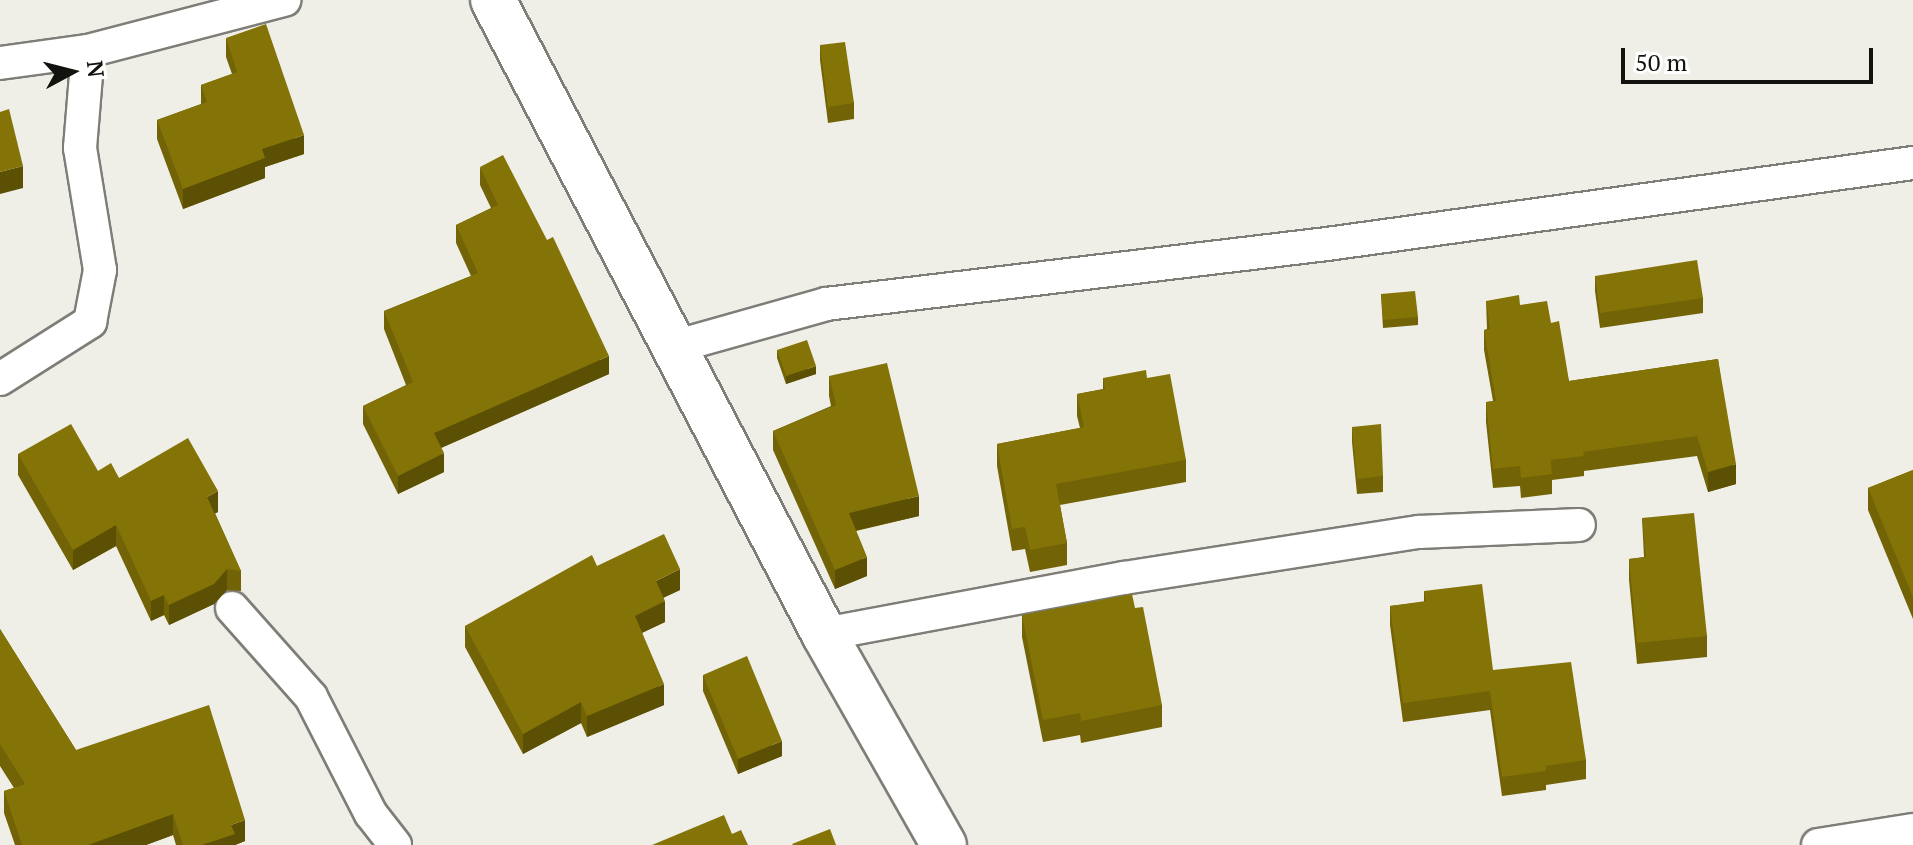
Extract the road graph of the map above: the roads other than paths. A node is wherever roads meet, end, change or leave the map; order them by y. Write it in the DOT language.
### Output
graph roads {
  1 [pos="284,0"];
  2 [pos="493,0"];
  3 [pos="88,51"];
  4 [pos="0,63"];
  5 [pos="1913,163"];
  6 [pos="677,346"];
  7 [pos="0,379"];
  8 [pos="1579,525"];
  9 [pos="232,608"];
  10 [pos="824,634"];
  11 [pos="1913,830"];
  12 [pos="395,845"];
  13 [pos="944,845"];
  14 [pos="1818,845"];
  1 -- 3 [label="street"];
  2 -- 6 [label="street"];
  3 -- 4 [label="street"];
  3 -- 7 [label="street"];
  5 -- 6 [label="street"];
  6 -- 10 [label="street"];
  8 -- 10 [label="street"];
  9 -- 12 [label="street"];
  10 -- 13 [label="street"];
  11 -- 14 [label="street"];
}
